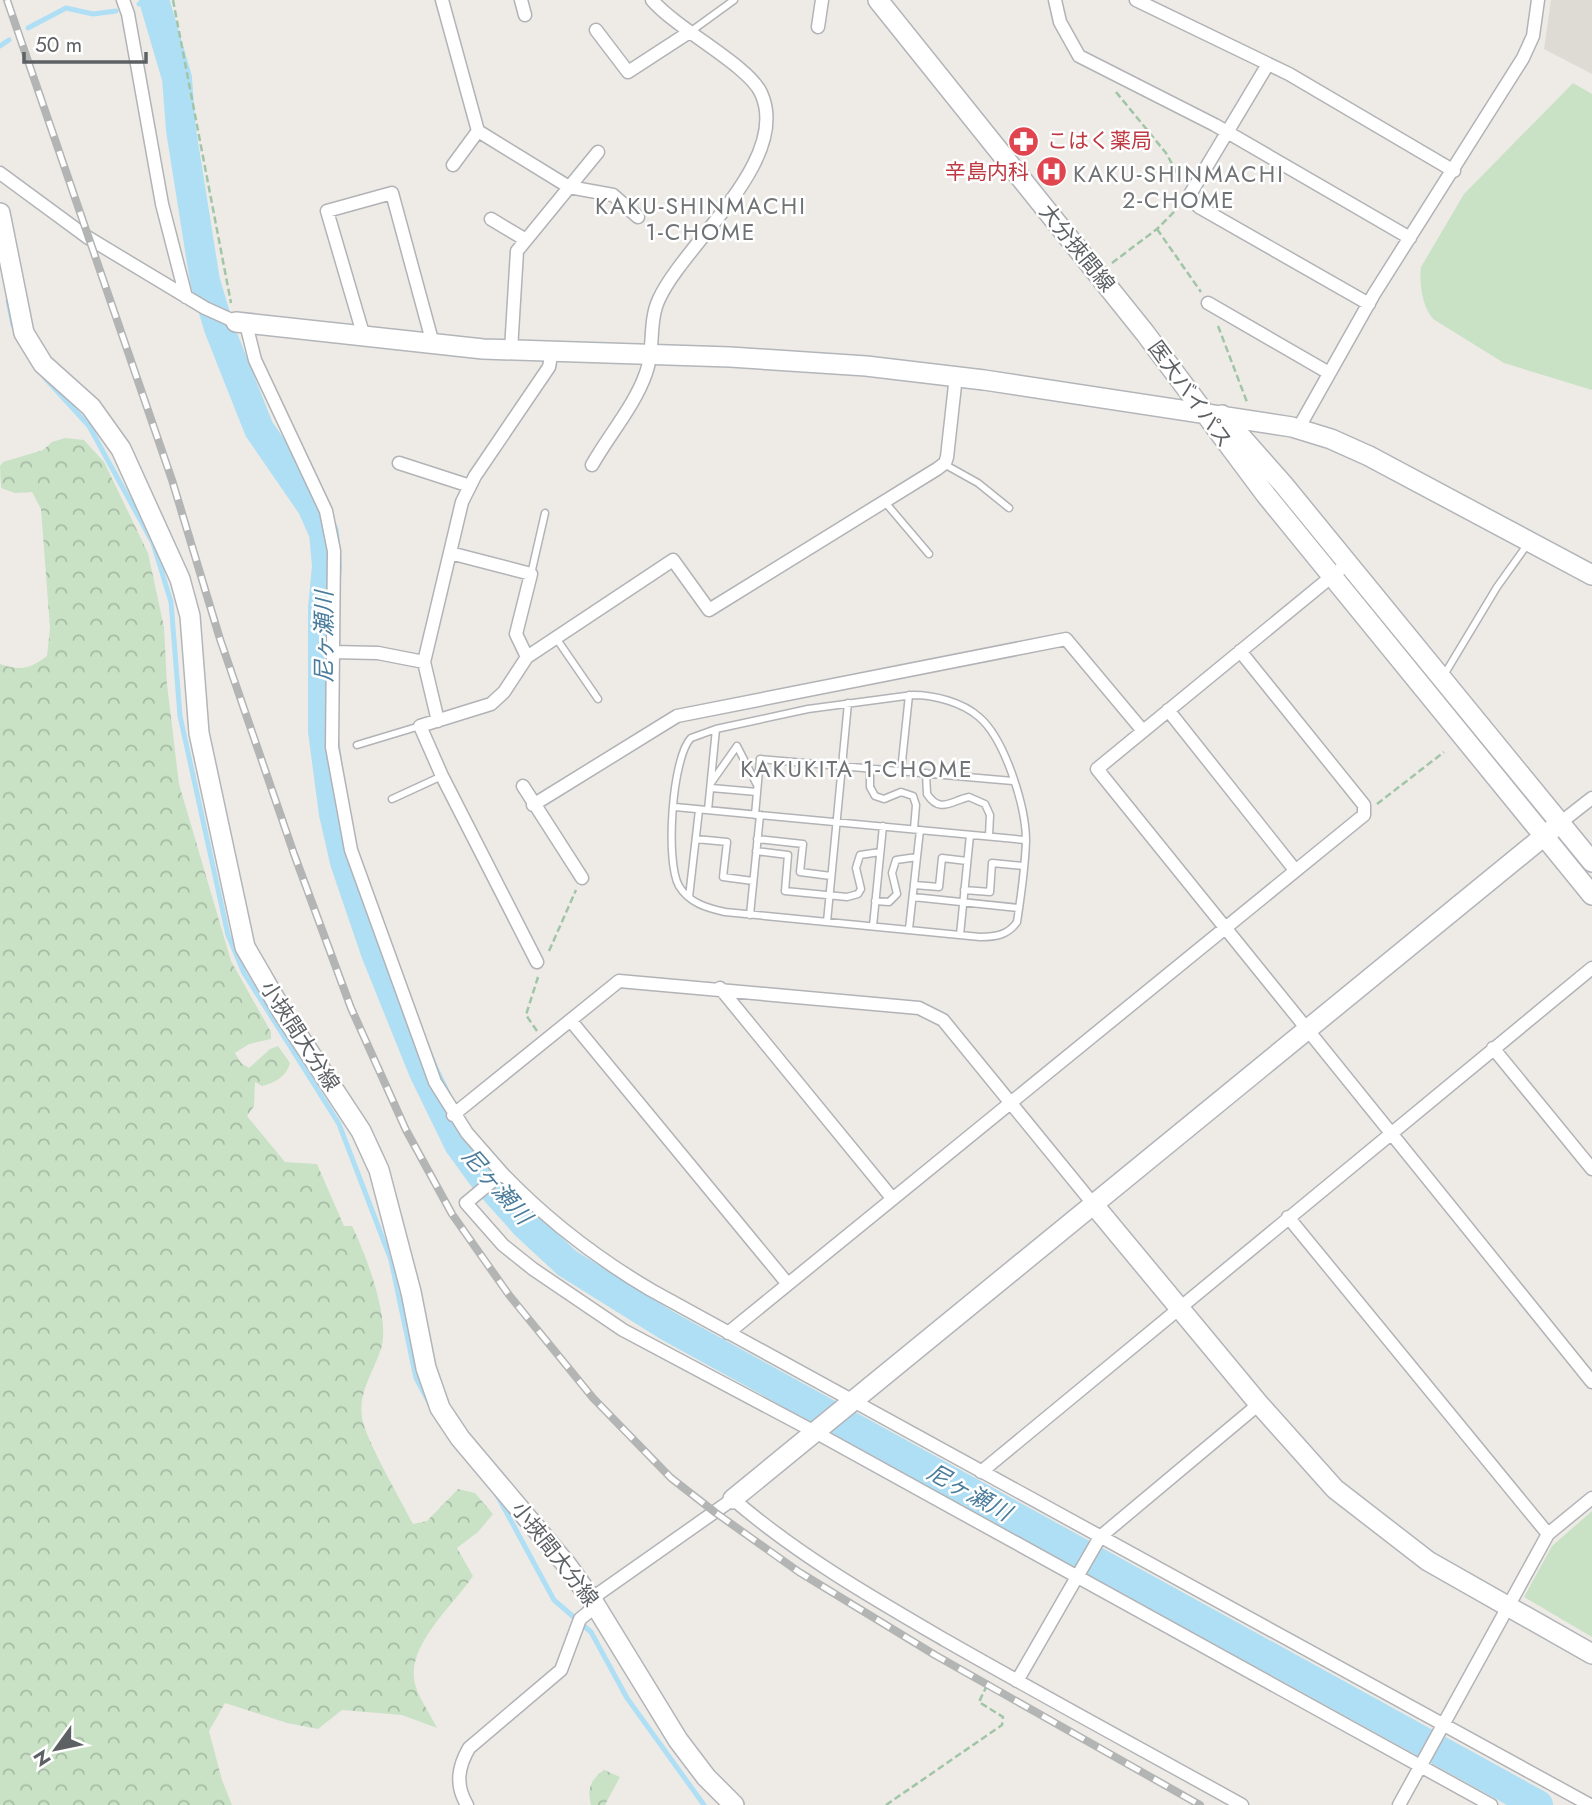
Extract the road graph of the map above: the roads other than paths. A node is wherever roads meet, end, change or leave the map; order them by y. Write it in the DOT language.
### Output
graph roads {
  1 [pos="123,0"];
  2 [pos="442,0"];
  3 [pos="520,0"];
  4 [pos="652,0"];
  5 [pos="734,0"];
  6 [pos="822,0"];
  7 [pos="878,0"];
  8 [pos="1055,0"];
  9 [pos="1136,0"];
  10 [pos="1538,0"];
  11 [pos="525,15"];
  12 [pos="818,27"];
  13 [pos="596,30"];
  14 [pos="688,33"];
  15 [pos="1268,64"];
  16 [pos="478,131"];
  17 [pos="1227,133"];
  18 [pos="598,152"];
  19 [pos="453,165"];
  20 [pos="1454,171"];
  21 [pos="0,173"];
  22 [pos="569,187"];
  23 [pos="0,213"];
  24 [pos="638,217"];
  25 [pos="491,219"];
  26 [pos="1410,238"];
  27 [pos="526,240"];
  28 [pos="189,299"];
  29 [pos="1208,303"];
  30 [pos="1369,304"];
  31 [pos="241,323"];
  32 [pos="1145,333"];
  33 [pos="364,337"];
  34 [pos="433,344"];
  35 [pos="512,350"];
  36 [pos="552,351"];
  37 [pos="650,354"];
  38 [pos="1329,373"];
  39 [pos="957,376"];
  40 [pos="1204,414"];
  41 [pos="1224,418"];
  42 [pos="1298,429"];
  43 [pos="398,463"];
  44 [pos="944,464"];
  45 [pos="592,465"];
  46 [pos="470,486"];
  47 [pos="884,501"];
  48 [pos="1009,508"];
  49 [pos="545,513"];
  50 [pos="1530,541"];
  51 [pos="450,553"];
  52 [pos="929,554"];
  53 [pos="1348,563"];
  54 [pos="531,574"];
  55 [pos="1592,575"];
  56 [pos="1332,576"];
  57 [pos="556,638"];
  58 [pos="1240,651"];
  59 [pos="332,652"];
  60 [pos="527,657"];
  61 [pos="424,662"];
  62 [pos="1442,678"];
  63 [pos="909,695"];
  64 [pos="598,699"];
  65 [pos="848,703"];
  66 [pos="1168,710"];
  67 [pos="438,721"];
  68 [pos="420,726"];
  69 [pos="716,729"];
  70 [pos="1143,731"];
  71 [pos="357,746"];
  72 [pos="842,766"];
  73 [pos="870,768"];
  74 [pos="901,771"];
  75 [pos="926,773"];
  76 [pos="442,776"];
  77 [pos="1013,781"];
  78 [pos="711,785"];
  79 [pos="523,786"];
  80 [pos="757,790"];
  81 [pos="1592,798"];
  82 [pos="392,799"];
  83 [pos="533,804"];
  84 [pos="675,807"];
  85 [pos="699,810"];
  86 [pos="708,810"];
  87 [pos="757,815"];
  88 [pos="836,823"];
  89 [pos="1560,823"];
  90 [pos="883,827"];
  91 [pos="917,830"];
  92 [pos="970,835"];
  93 [pos="989,836"];
  94 [pos="1544,837"];
  95 [pos="696,839"];
  96 [pos="757,839"];
  97 [pos="1026,840"];
  98 [pos="756,851"];
  99 [pos="880,852"];
  100 [pos="917,857"];
  101 [pos="967,861"];
  102 [pos="1592,862"];
  103 [pos="1023,866"];
  104 [pos="1295,870"];
  105 [pos="831,876"];
  106 [pos="582,878"];
  107 [pos="753,881"];
  108 [pos="914,885"];
  109 [pos="964,890"];
  110 [pos="1592,895"];
  111 [pos="829,896"];
  112 [pos="689,897"];
  113 [pos="913,897"];
  114 [pos="876,901"];
  115 [pos="963,902"];
  116 [pos="1019,908"];
  117 [pos="750,915"];
  118 [pos="827,922"];
  119 [pos="873,926"];
  120 [pos="1225,928"];
  121 [pos="909,929"];
  122 [pos="960,935"];
  123 [pos="537,962"];
  124 [pos="1592,968"];
  125 [pos="720,988"];
  126 [pos="571,1021"];
  127 [pos="1308,1030"];
  128 [pos="1493,1048"];
  129 [pos="1011,1102"];
  130 [pos="453,1115"];
  131 [pos="1390,1133"];
  132 [pos="1592,1169"];
  133 [pos="498,1177"];
  134 [pos="892,1198"];
  135 [pos="1094,1205"];
  136 [pos="1288,1217"];
  137 [pos="787,1283"];
  138 [pos="1178,1308"];
  139 [pos="728,1333"];
  140 [pos="1592,1382"];
  141 [pos="851,1404"];
  142 [pos="1259,1404"];
  143 [pos="819,1428"];
  144 [pos="981,1472"];
  145 [pos="1592,1498"];
  146 [pos="733,1499"];
  147 [pos="1548,1534"];
  148 [pos="1099,1538"];
  149 [pos="1078,1575"];
  150 [pos="593,1602"];
  151 [pos="1508,1607"];
  152 [pos="1592,1654"];
  153 [pos="1017,1681"];
  154 [pos="1444,1723"];
  155 [pos="1421,1765"];
  156 [pos="467,1805"];
  157 [pos="734,1805"];
  158 [pos="1242,1805"];
  159 [pos="1399,1805"];
  160 [pos="1491,1805"];
  161 [pos="1590,1805"];
  1 -- 28 [label="street"];
  2 -- 16 [label="street"];
  3 -- 11 [label="street"];
  4 -- 14 [label="street"];
  5 -- 14 [label="lane"];
  6 -- 12 [label="street"];
  7 -- 32 [label="main road, 大分挾間線"];
  8 -- 17 [label="street"];
  9 -- 15 [label="street"];
  10 -- 20 [label="street"];
  13 -- 14 [label="street"];
  14 -- 37 [label="street"];
  15 -- 17 [label="street"];
  15 -- 20 [label="street"];
  16 -- 19 [label="street"];
  16 -- 22 [label="street"];
  17 -- 26 [label="street"];
  17 -- 30 [label="street"];
  18 -- 22 [label="street"];
  20 -- 26 [label="street"];
  21 -- 28 [label="street"];
  22 -- 24 [label="street"];
  22 -- 27 [label="street"];
  23 -- 150 [label="main road, 小挾間大分線"];
  25 -- 27 [label="street"];
  26 -- 30 [label="street"];
  27 -- 35 [label="street"];
  28 -- 31 [label="street"];
  29 -- 38 [label="street"];
  30 -- 38 [label="street"];
  31 -- 33 [label="main road"];
  31 -- 59 [label="street"];
  32 -- 40 [label="main road, 医大バイパス"];
  32 -- 41 [label="main road, 医大バイパス"];
  33 -- 34 [label="main road"];
  33 -- 34 [label="street"];
  34 -- 35 [label="main road"];
  35 -- 36 [label="main road"];
  36 -- 37 [label="main road"];
  36 -- 46 [label="street"];
  37 -- 39 [label="main road"];
  37 -- 45 [label="street"];
  38 -- 42 [label="street"];
  39 -- 40 [label="main road"];
  39 -- 44 [label="street"];
  40 -- 41 [label="main road"];
  40 -- 56 [label="main road, 医大バイパス"];
  41 -- 42 [label="main road"];
  41 -- 53 [label="main road, 医大バイパス"];
  42 -- 50 [label="main road"];
  43 -- 46 [label="street"];
  44 -- 47 [label="street"];
  44 -- 48 [label="lane"];
  46 -- 51 [label="street"];
  47 -- 52 [label="lane"];
  47 -- 57 [label="street"];
  49 -- 54 [label="lane"];
  50 -- 55 [label="main road"];
  50 -- 62 [label="lane"];
  51 -- 54 [label="street"];
  51 -- 61 [label="street"];
  53 -- 56 [label="street"];
  53 -- 62 [label="main road, 医大バイパス"];
  54 -- 60 [label="street"];
  56 -- 58 [label="street"];
  56 -- 94 [label="main road, 医大バイパス"];
  57 -- 60 [label="street"];
  57 -- 64 [label="lane"];
  58 -- 66 [label="street"];
  58 -- 104 [label="street"];
  59 -- 61 [label="street"];
  59 -- 130 [label="street"];
  60 -- 67 [label="street"];
  61 -- 67 [label="street"];
  62 -- 89 [label="main road, 医大バイパス"];
  63 -- 65 [label="lane"];
  63 -- 74 [label="lane"];
  63 -- 77 [label="lane"];
  65 -- 69 [label="lane"];
  65 -- 72 [label="lane"];
  66 -- 70 [label="street"];
  66 -- 104 [label="street"];
  67 -- 68 [label="street"];
  68 -- 71 [label="lane"];
  68 -- 76 [label="street"];
  69 -- 78 [label="lane"];
  69 -- 84 [label="lane"];
  70 -- 83 [label="street"];
  70 -- 120 [label="street"];
  72 -- 73 [label="lane"];
  72 -- 80 [label="lane"];
  72 -- 88 [label="lane"];
  73 -- 74 [label="lane"];
  73 -- 91 [label="lane"];
  74 -- 75 [label="lane"];
  75 -- 77 [label="lane"];
  75 -- 93 [label="lane"];
  76 -- 82 [label="lane"];
  76 -- 123 [label="street"];
  77 -- 97 [label="lane"];
  78 -- 80 [label="lane"];
  78 -- 80 [label="lane"];
  78 -- 86 [label="lane"];
  79 -- 83 [label="street"];
  80 -- 87 [label="lane"];
  81 -- 89 [label="street"];
  83 -- 106 [label="street"];
  84 -- 85 [label="lane"];
  84 -- 112 [label="lane"];
  85 -- 86 [label="lane"];
  85 -- 95 [label="lane"];
  86 -- 87 [label="lane"];
  87 -- 88 [label="lane"];
  87 -- 96 [label="lane"];
  88 -- 90 [label="lane"];
  88 -- 105 [label="lane"];
  89 -- 94 [label="main road"];
  89 -- 102 [label="main road, 医大バイパス"];
  90 -- 91 [label="lane"];
  90 -- 99 [label="lane"];
  91 -- 92 [label="lane"];
  91 -- 100 [label="lane"];
  92 -- 93 [label="lane"];
  92 -- 101 [label="lane"];
  93 -- 97 [label="lane"];
  94 -- 110 [label="main road, 医大バイパス"];
  94 -- 127 [label="main road"];
  95 -- 107 [label="lane"];
  95 -- 112 [label="lane"];
  96 -- 98 [label="lane"];
  96 -- 105 [label="lane"];
  97 -- 103 [label="lane"];
  98 -- 107 [label="lane"];
  98 -- 111 [label="lane"];
  99 -- 111 [label="lane"];
  99 -- 114 [label="lane"];
  100 -- 108 [label="lane"];
  100 -- 114 [label="lane"];
  101 -- 108 [label="lane"];
  101 -- 109 [label="lane"];
  103 -- 109 [label="lane"];
  103 -- 116 [label="lane"];
  104 -- 120 [label="street"];
  105 -- 111 [label="lane"];
  107 -- 117 [label="lane"];
  108 -- 113 [label="lane"];
  109 -- 115 [label="lane"];
  111 -- 118 [label="lane"];
  112 -- 117 [label="lane"];
  113 -- 115 [label="lane"];
  113 -- 121 [label="lane"];
  114 -- 119 [label="lane"];
  115 -- 116 [label="lane"];
  115 -- 122 [label="lane"];
  116 -- 122 [label="lane"];
  117 -- 118 [label="lane"];
  118 -- 119 [label="lane"];
  119 -- 121 [label="lane"];
  120 -- 127 [label="street"];
  120 -- 129 [label="street"];
  121 -- 122 [label="lane"];
  124 -- 128 [label="street"];
  125 -- 126 [label="street"];
  125 -- 129 [label="street"];
  125 -- 134 [label="street"];
  126 -- 130 [label="street"];
  126 -- 137 [label="street"];
  127 -- 131 [label="street"];
  127 -- 135 [label="main road"];
  128 -- 131 [label="street"];
  128 -- 132 [label="street"];
  129 -- 134 [label="street"];
  129 -- 135 [label="street"];
  130 -- 133 [label="street"];
  131 -- 136 [label="street"];
  131 -- 140 [label="street"];
  133 -- 139 [label="street"];
  133 -- 143 [label="street"];
  134 -- 137 [label="street"];
  135 -- 138 [label="main road"];
  135 -- 141 [label="main road"];
  136 -- 138 [label="street"];
  136 -- 147 [label="street"];
  137 -- 139 [label="street"];
  138 -- 142 [label="main road"];
  138 -- 144 [label="street"];
  139 -- 141 [label="street"];
  141 -- 143 [label="main road"];
  141 -- 144 [label="street"];
  142 -- 148 [label="street"];
  142 -- 151 [label="main road"];
  143 -- 146 [label="main road"];
  143 -- 149 [label="street"];
  144 -- 148 [label="street"];
  145 -- 147 [label="street"];
  146 -- 150 [label="street"];
  146 -- 153 [label="street"];
  147 -- 151 [label="street"];
  148 -- 149 [label="street"];
  148 -- 154 [label="street"];
  149 -- 153 [label="street"];
  149 -- 155 [label="street"];
  150 -- 156 [label="street"];
  150 -- 157 [label="main road, 小挾間大分線"];
  151 -- 152 [label="main road"];
  151 -- 154 [label="street"];
  153 -- 158 [label="street"];
  154 -- 155 [label="street"];
  154 -- 161 [label="street"];
  155 -- 159 [label="street"];
  155 -- 160 [label="street"];
}
